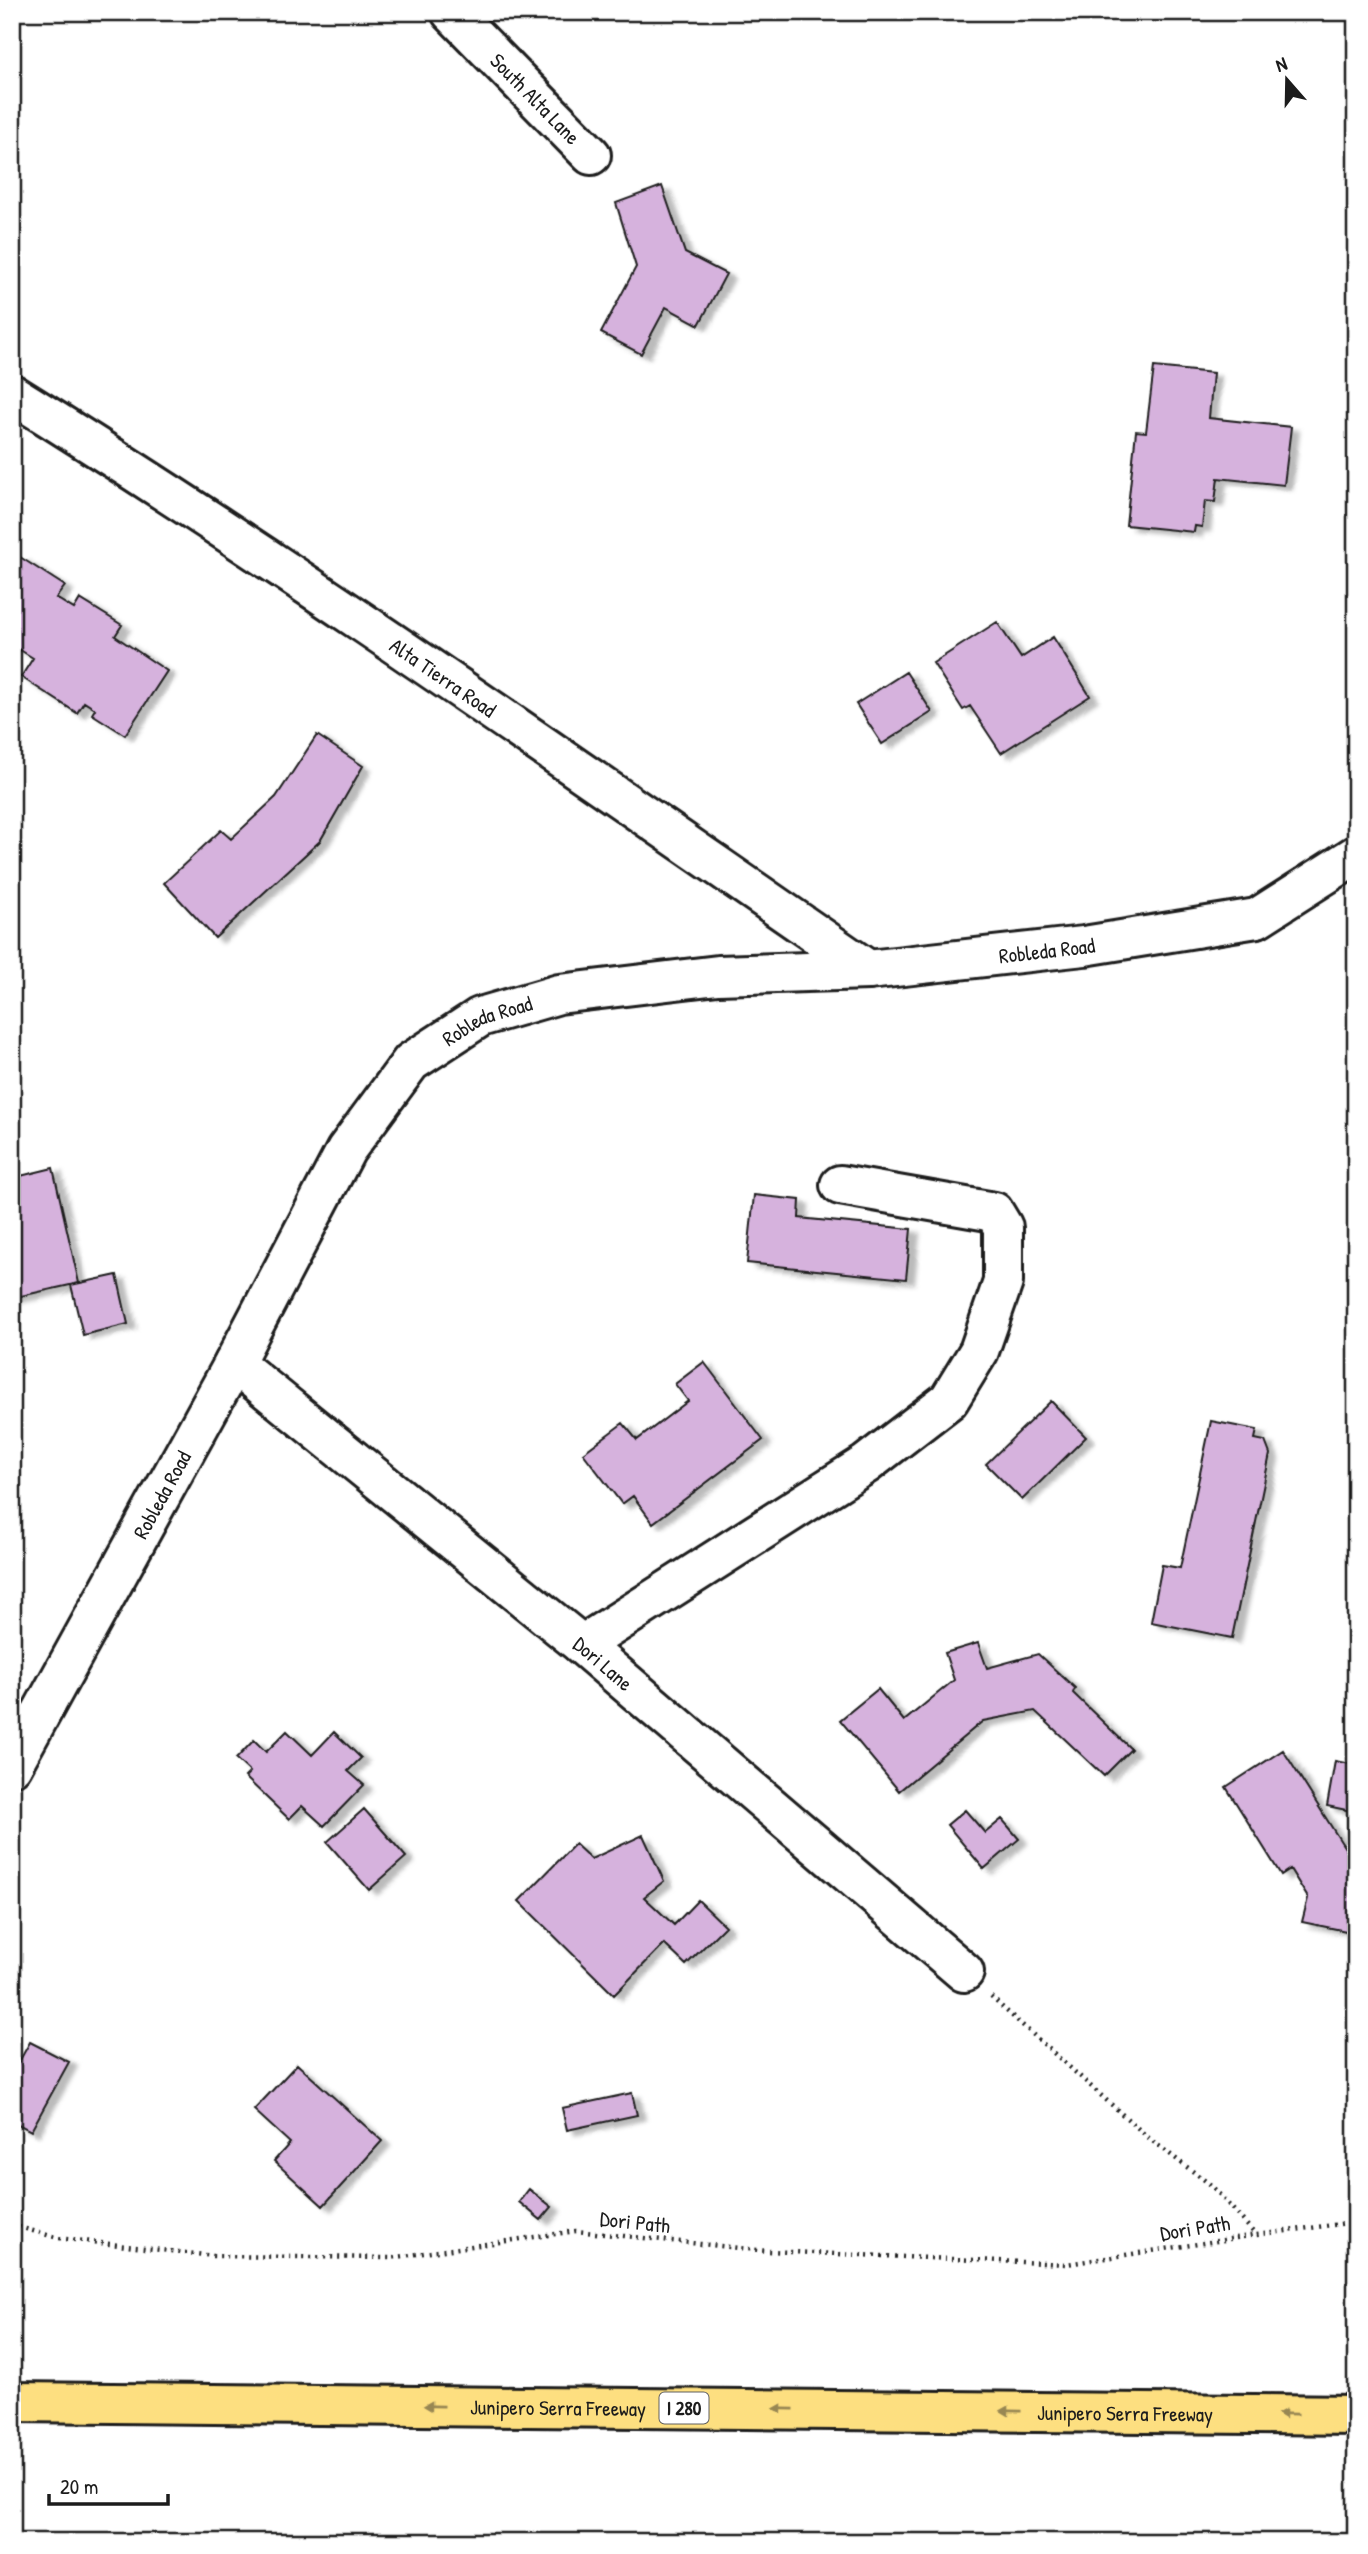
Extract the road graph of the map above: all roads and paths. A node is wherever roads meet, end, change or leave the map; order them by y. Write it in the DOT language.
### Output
graph roads {
  1 [pos="451,12"];
  2 [pos="591,155"];
  3 [pos="12,394"];
  4 [pos="1356,855"];
  5 [pos="868,970"];
  6 [pos="840,1185"];
  7 [pos="234,1363"];
  8 [pos="582,1645"];
  9 [pos="12,1766"];
  10 [pos="964,1972"];
  11 [pos="1356,2222"];
  12 [pos="12,2225"];
  13 [pos="1256,2235"];
  14 [pos="12,2402"];
  15 [pos="1356,2415"];
  1 -- 2 [label="street, South Alta Lane"];
  3 -- 5 [label="street, Alta Tierra Road"];
  4 -- 5 [label="street, Robleda Road"];
  5 -- 7 [label="street, Robleda Road"];
  6 -- 8 [label="street"];
  7 -- 8 [label="street, Dori Lane"];
  7 -- 9 [label="street, Robleda Road"];
  8 -- 10 [label="street, Dori Lane"];
  10 -- 13 [label="path, Dori Path"];
  11 -- 13 [label="path, Dori Path"];
  12 -- 13 [label="path, Dori Path"];
  15 -- 14 [label="highway, Junipero Serra Freeway / I 280, one-way"];
}
